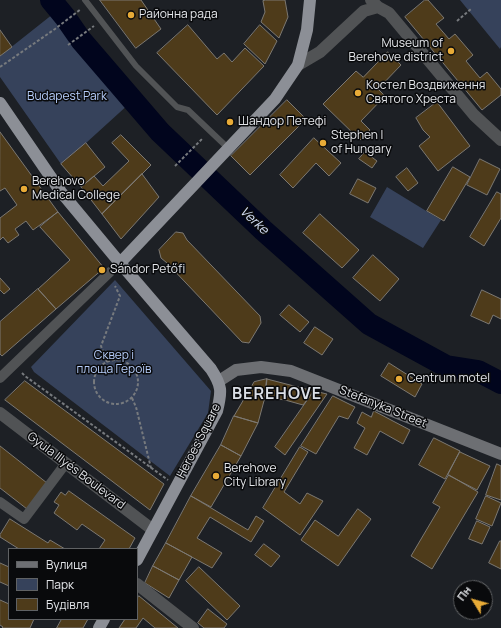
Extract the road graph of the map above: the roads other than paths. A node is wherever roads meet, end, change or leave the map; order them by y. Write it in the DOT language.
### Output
graph roads {
  1 [pos="85,0"];
  2 [pos="310,0"];
  3 [pos="374,4"];
  4 [pos="298,65"];
  5 [pos="0,103"];
  6 [pos="501,140"];
  7 [pos="226,150"];
  8 [pos="120,263"];
  9 [pos="110,272"];
  10 [pos="0,378"];
  11 [pos="219,381"];
  12 [pos="0,413"];
  13 [pos="501,454"];
  14 [pos="66,463"];
  15 [pos="0,502"];
  16 [pos="153,530"];
  17 [pos="138,558"];
  18 [pos="138,585"];
  19 [pos="194,628"];
  1 -- 7 [label="lane"];
  2 -- 4 [label="highway"];
  3 -- 4 [label="street"];
  3 -- 6 [label="street"];
  4 -- 7 [label="highway"];
  5 -- 8 [label="highway"];
  7 -- 8 [label="highway"];
  8 -- 11 [label="highway"];
  9 -- 10 [label="street"];
  11 -- 13 [label="main road, Stefanyka Street"];
  11 -- 16 [label="highway, Heroes Square"];
  12 -- 14 [label="street, Gyula Illyés Boulevard"];
  14 -- 15 [label="street"];
  14 -- 16 [label="street, Gyula Illyés Boulevard"];
  16 -- 17 [label="highway, Heroes Square"];
  18 -- 19 [label="street"];
}
